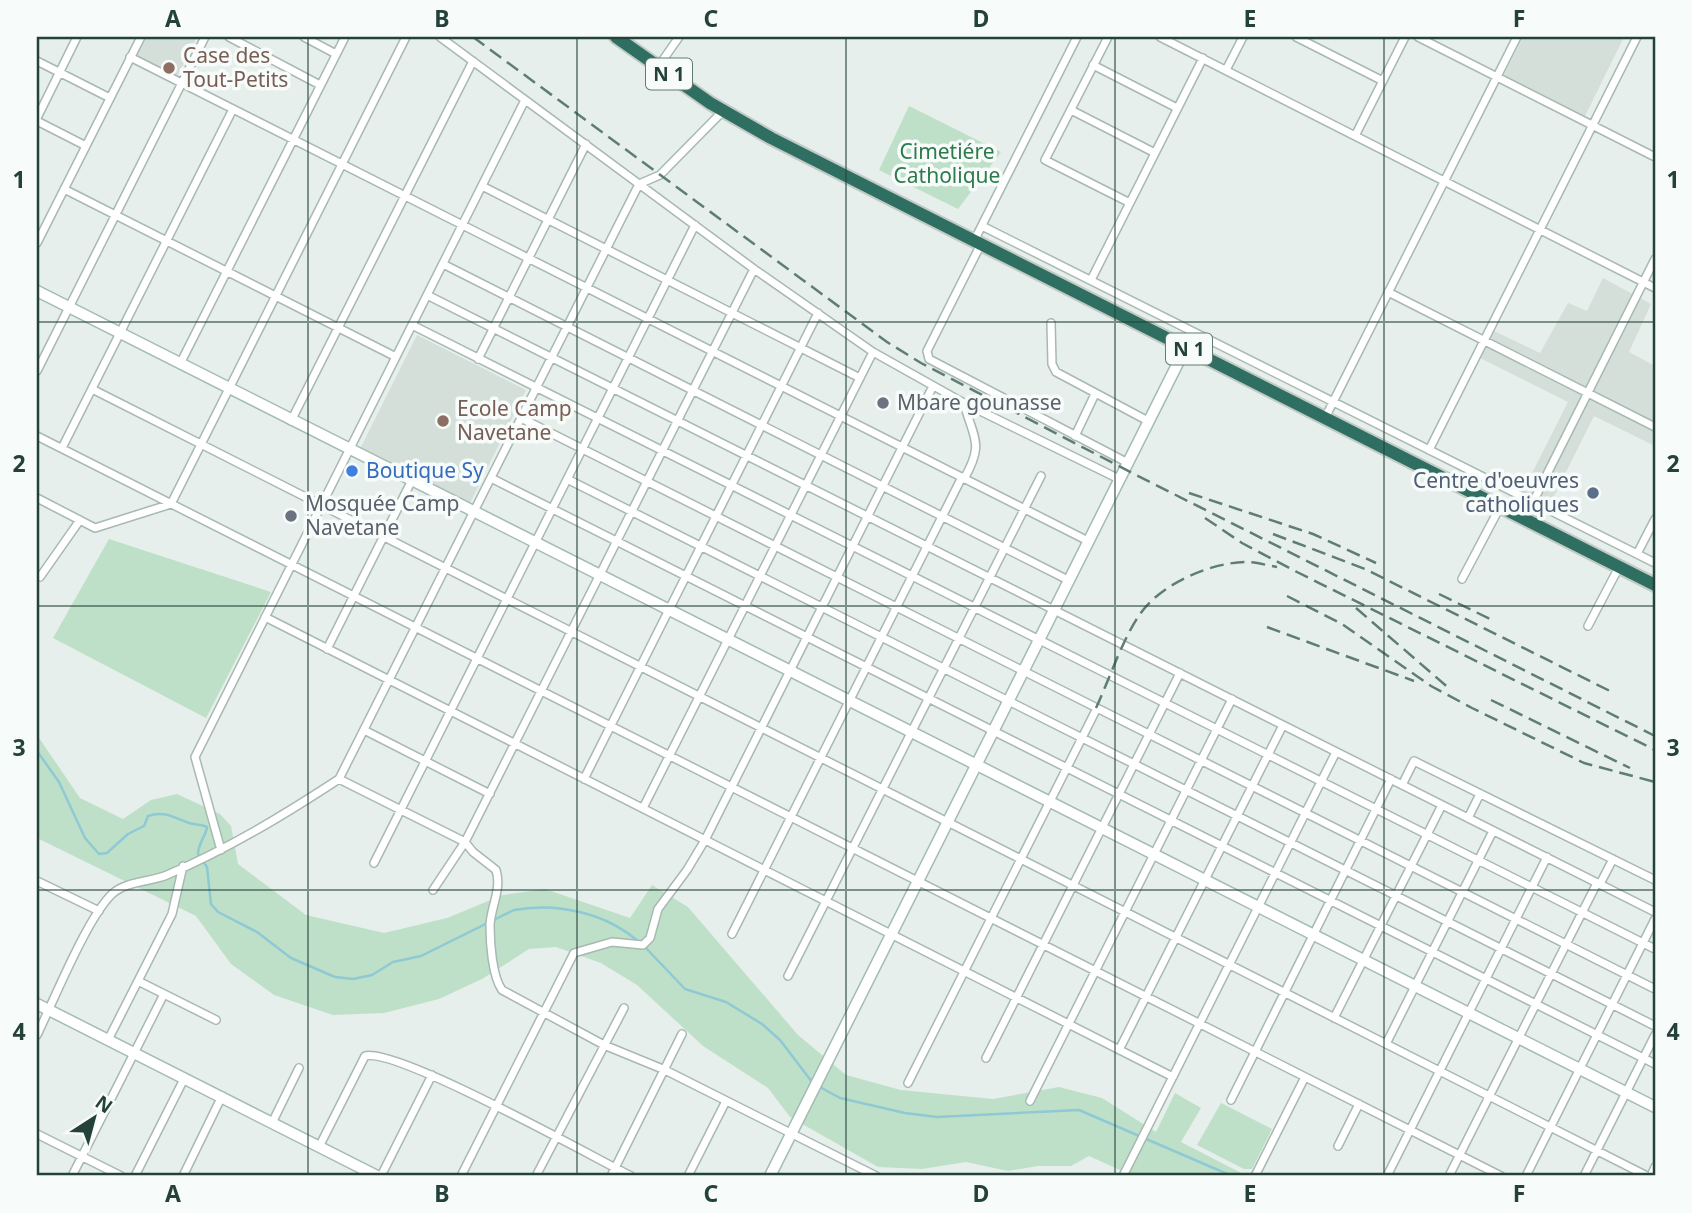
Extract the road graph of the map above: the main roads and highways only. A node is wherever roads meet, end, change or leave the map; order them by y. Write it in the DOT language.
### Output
graph roads {
  1 [pos="616,37"];
  2 [pos="1655,585"];
  1 -- 2 [label="highway, N 1"];
}
